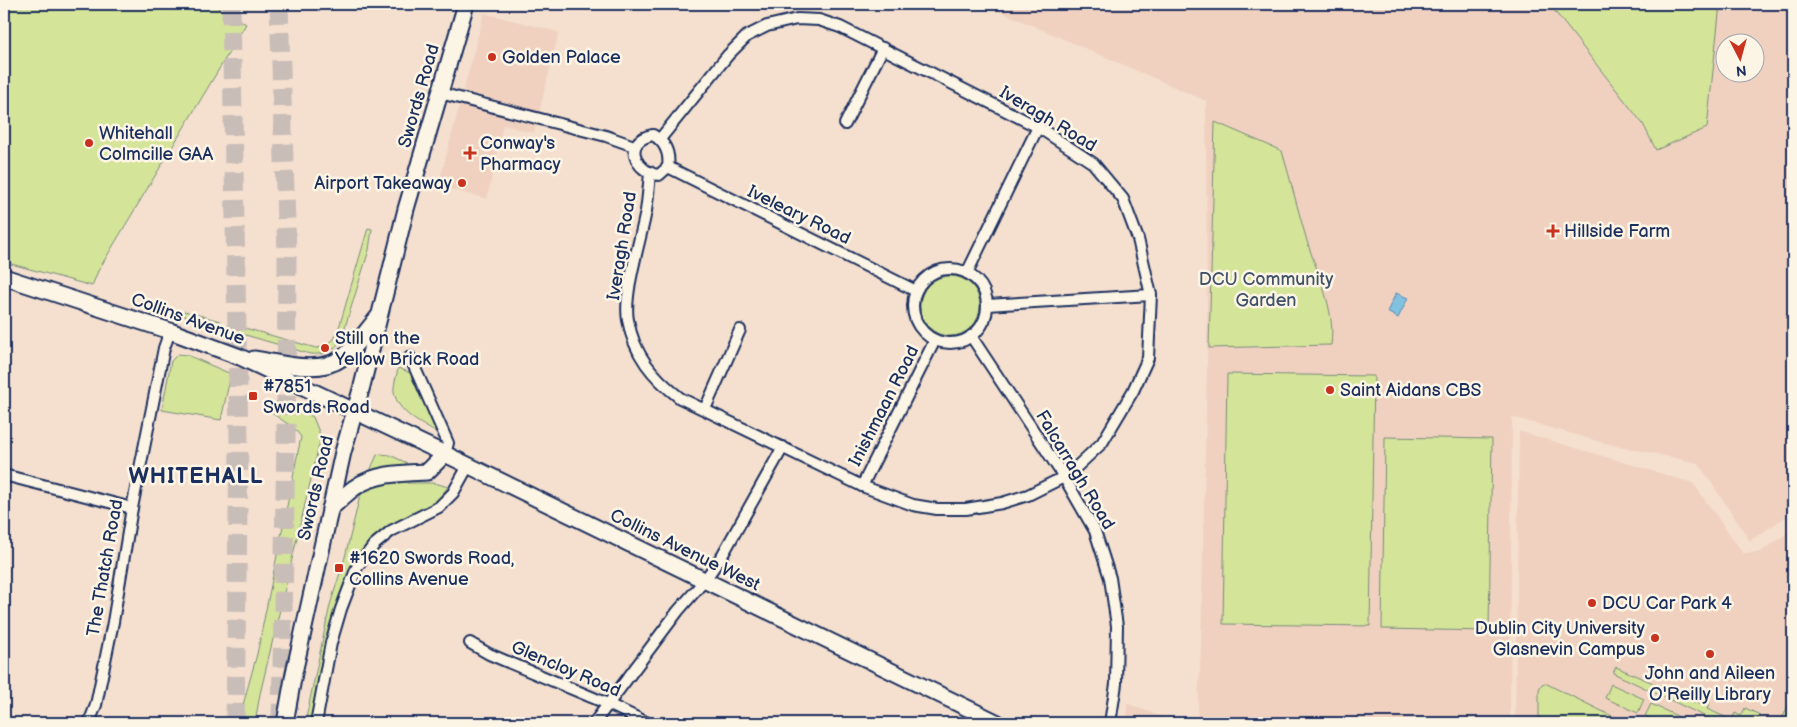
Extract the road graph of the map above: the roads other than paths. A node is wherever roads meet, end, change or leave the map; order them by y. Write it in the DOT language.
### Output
graph roads {
  1 [pos="466,4"];
  2 [pos="883,48"];
  3 [pos="440,93"];
  4 [pos="845,124"];
  5 [pos="1038,127"];
  6 [pos="660,140"];
  7 [pos="634,146"];
  8 [pos="668,167"];
  9 [pos="650,172"];
  10 [pos="967,273"];
  11 [pos="4,278"];
  12 [pos="916,291"];
  13 [pos="1151,295"];
  14 [pos="987,305"];
  15 [pos="380,316"];
  16 [pos="740,330"];
  17 [pos="170,331"];
  18 [pos="972,336"];
  19 [pos="935,340"];
  20 [pos="410,357"];
  21 [pos="240,358"];
  22 [pos="705,409"];
  23 [pos="355,410"];
  24 [pos="783,447"];
  25 [pos="445,454"];
  26 [pos="468,466"];
  27 [pos="4,475"];
  28 [pos="1064,477"];
  29 [pos="862,486"];
  30 [pos="132,508"];
  31 [pos="330,509"];
  32 [pos="705,580"];
  33 [pos="470,643"];
  34 [pos="608,704"];
  35 [pos="89,723"];
  36 [pos="285,723"];
  37 [pos="316,723"];
  38 [pos="594,723"];
  39 [pos="648,723"];
  40 [pos="998,723"];
  41 [pos="1110,723"];
  1 -- 3 [label="main road, Swords Road"];
  2 -- 4 [label="street"];
  2 -- 5 [label="street, Iveragh Road"];
  2 -- 6 [label="street, Iveragh Road"];
  3 -- 7 [label="street"];
  3 -- 15 [label="main road, Swords Road"];
  5 -- 10 [label="street"];
  5 -- 13 [label="street, Iveragh Road"];
  6 -- 7 [label="street"];
  6 -- 8 [label="street"];
  7 -- 9 [label="street, Iveragh Road"];
  8 -- 9 [label="street, Iveragh Road"];
  8 -- 12 [label="street, Iveleary Road"];
  9 -- 22 [label="street, Iveragh Road"];
  10 -- 12 [label="street"];
  10 -- 14 [label="street"];
  11 -- 17 [label="main road, Collins Avenue"];
  12 -- 19 [label="street, Inishmaan Road"];
  13 -- 14 [label="street"];
  13 -- 28 [label="street, Iveragh Road"];
  14 -- 18 [label="street"];
  15 -- 21 [label="main road"];
  15 -- 23 [label="main road, Swords Road"];
  16 -- 22 [label="street"];
  17 -- 21 [label="main road, Collins Avenue"];
  17 -- 30 [label="street, The Thatch Road"];
  18 -- 19 [label="street, Inishmaan Road"];
  18 -- 28 [label="street, Falcarragh Road"];
  19 -- 29 [label="street, Inishmaan Road"];
  20 -- 25 [label="street"];
  21 -- 23 [label="main road, Collins Avenue"];
  22 -- 24 [label="street, Iveragh Road"];
  23 -- 25 [label="main road, Collins Avenue West"];
  23 -- 31 [label="main road, Swords Road"];
  24 -- 29 [label="street, Iveragh Road"];
  24 -- 32 [label="street"];
  25 -- 26 [label="main road, Collins Avenue West"];
  25 -- 31 [label="main road"];
  26 -- 32 [label="main road, Collins Avenue West"];
  26 -- 37 [label="street"];
  27 -- 30 [label="street"];
  28 -- 29 [label="street, Iveragh Road"];
  28 -- 41 [label="street, Falcarragh Road"];
  30 -- 35 [label="street, The Thatch Road"];
  31 -- 36 [label="main road, Swords Road"];
  32 -- 34 [label="street"];
  32 -- 40 [label="main road, Collins Avenue West"];
  33 -- 34 [label="street, Glencloy Road"];
  34 -- 38 [label="street"];
  34 -- 39 [label="street, Glencloy Road"];
}
